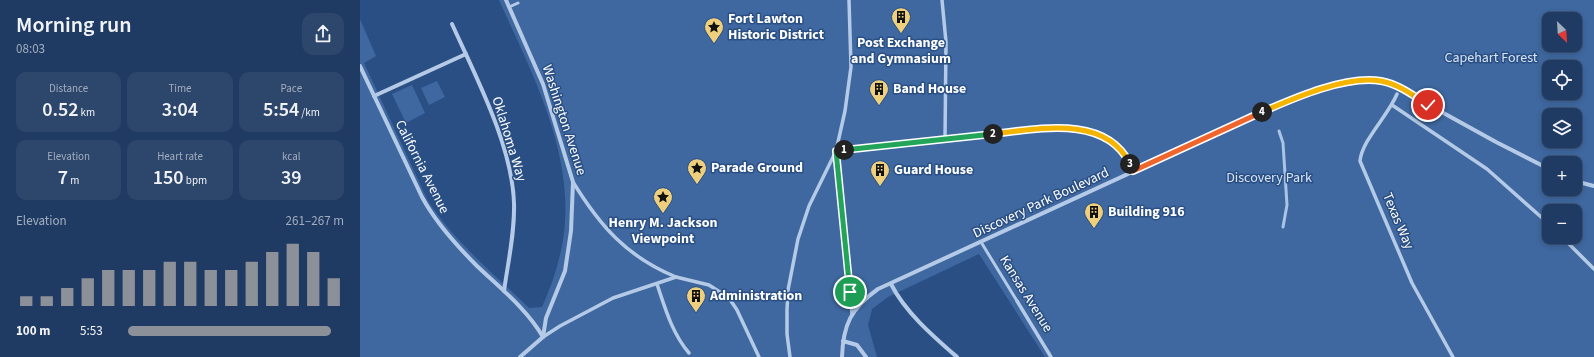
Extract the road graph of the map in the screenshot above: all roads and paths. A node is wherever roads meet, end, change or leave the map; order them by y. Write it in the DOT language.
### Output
graph roads {
  1 [pos="506,0"];
  2 [pos="849,0"];
  3 [pos="942,0"];
  4 [pos="518,3"];
  5 [pos="509,7"];
  6 [pos="452,24"];
  7 [pos="466,54"];
  8 [pos="360,66"];
  9 [pos="1397,94"];
  10 [pos="374,96"];
  11 [pos="1392,105"];
  12 [pos="945,140"];
  13 [pos="836,151"];
  14 [pos="1542,165"];
  15 [pos="1133,171"];
  16 [pos="573,182"];
  17 [pos="1582,183"];
  18 [pos="1594,186"];
  19 [pos="1542,218"];
  20 [pos="982,242"];
  21 [pos="1569,244"];
  22 [pos="1594,269"];
  23 [pos="676,277"];
  24 [pos="657,284"];
  25 [pos="891,284"];
  26 [pos="504,291"];
  27 [pos="1017,301"];
  28 [pos="852,314"];
  29 [pos="543,337"];
  30 [pos="843,341"];
  31 [pos="688,353"];
  32 [pos="520,357"];
  33 [pos="759,357"];
  34 [pos="790,357"];
  35 [pos="842,357"];
  36 [pos="866,357"];
  37 [pos="957,357"];
  38 [pos="1052,357"];
  39 [pos="1453,357"];
  1 -- 5 [label="street, Washington Avenue"];
  2 -- 13 [label="street"];
  3 -- 12 [label="street"];
  4 -- 5 [label="lane"];
  5 -- 16 [label="street, Washington Avenue"];
  6 -- 7 [label="street, Oklahoma Way"];
  7 -- 10 [label="street"];
  7 -- 26 [label="street, Oklahoma Way"];
  8 -- 10 [label="street, California Avenue"];
  9 -- 11 [label="street, Texas Way"];
  10 -- 26 [label="street, California Avenue"];
  11 -- 19 [label="street"];
  11 -- 39 [label="street, Texas Way"];
  12 -- 13 [label="street"];
  12 -- 15 [label="street"];
  13 -- 28 [label="street"];
  13 -- 34 [label="street"];
  14 -- 15 [label="street, Discovery Park Boulevard"];
  15 -- 20 [label="street, Discovery Park Boulevard"];
  16 -- 23 [label="street"];
  16 -- 29 [label="street, Washington Avenue"];
  17 -- 18 [label="street"];
  20 -- 25 [label="street, Discovery Park Boulevard"];
  20 -- 27 [label="lane, Kansas Avenue"];
  21 -- 22 [label="street"];
  23 -- 24 [label="street"];
  23 -- 33 [label="street"];
  24 -- 29 [label="street"];
  24 -- 31 [label="street"];
  25 -- 28 [label="street, Discovery Park Boulevard"];
  25 -- 37 [label="street"];
  26 -- 29 [label="street, California Avenue"];
  27 -- 38 [label="street, Kansas Avenue"];
  28 -- 30 [label="street, Discovery Park Boulevard"];
  29 -- 32 [label="street"];
  30 -- 35 [label="street, Discovery Park Boulevard"];
  30 -- 36 [label="street"];
}
